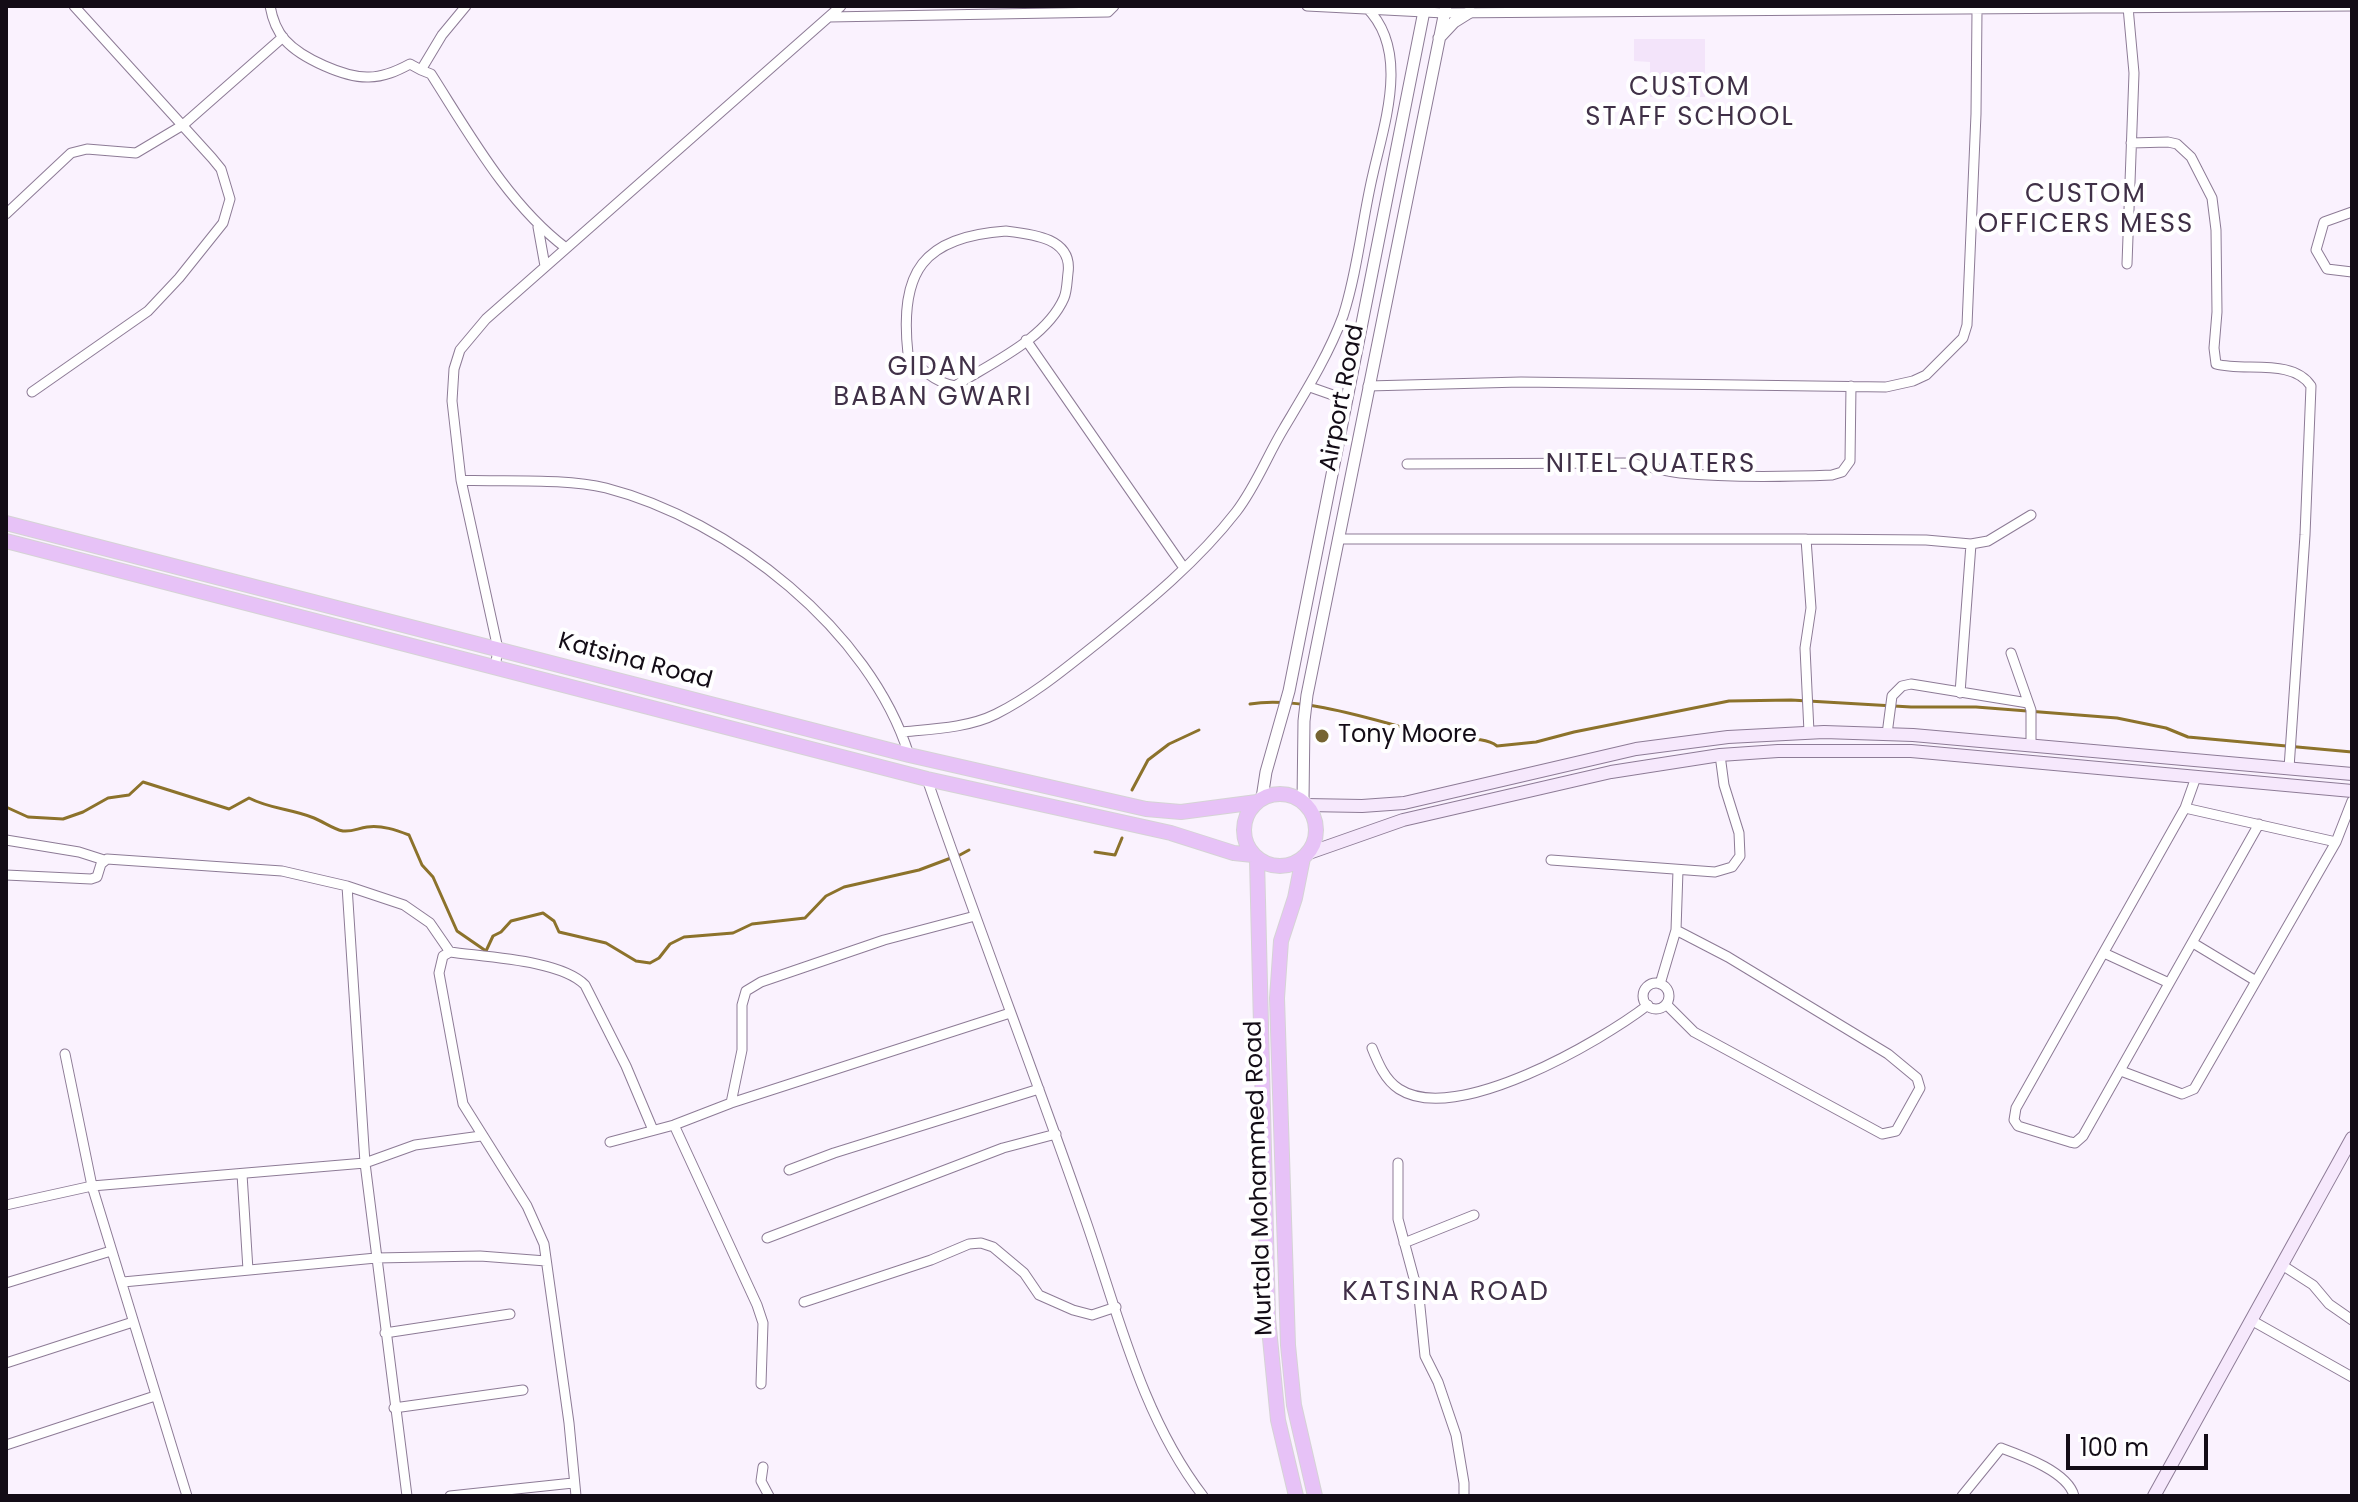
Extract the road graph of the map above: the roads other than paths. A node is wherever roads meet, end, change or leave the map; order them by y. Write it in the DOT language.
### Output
graph roads {
  1 [pos="74,6"];
  2 [pos="270,6"];
  3 [pos="466,6"];
  4 [pos="841,6"];
  5 [pos="1114,6"];
  6 [pos="1307,6"];
  7 [pos="2323,6"];
  8 [pos="2352,6"];
  9 [pos="1371,7"];
  10 [pos="2128,7"];
  11 [pos="1424,8"];
  12 [pos="1445,10"];
  13 [pos="1977,11"];
  14 [pos="1470,12"];
  15 [pos="829,17"];
  16 [pos="283,37"];
  17 [pos="1439,39"];
  18 [pos="421,70"];
  19 [pos="183,125"];
  20 [pos="2131,143"];
  21 [pos="2352,212"];
  22 [pos="6,214"];
  23 [pos="538,227"];
  24 [pos="566,248"];
  25 [pos="2127,264"];
  26 [pos="545,266"];
  27 [pos="2352,272"];
  28 [pos="1026,340"];
  29 [pos="1368,386"];
  30 [pos="1851,386"];
  31 [pos="1310,387"];
  32 [pos="32,392"];
  33 [pos="1347,400"];
  34 [pos="1407,464"];
  35 [pos="461,480"];
  36 [pos="2031,515"];
  37 [pos="6,523"];
  38 [pos="1338,539"];
  39 [pos="1806,539"];
  40 [pos="6,541"];
  41 [pos="1971,544"];
  42 [pos="1184,568"];
  43 [pos="498,649"];
  44 [pos="2011,653"];
  45 [pos="495,668"];
  46 [pos="1960,693"];
  47 [pos="2030,710"];
  48 [pos="901,732"];
  49 [pos="1809,732"];
  50 [pos="1887,734"];
  51 [pos="2031,745"];
  52 [pos="909,755"];
  53 [pos="1720,755"];
  54 [pos="2289,768"];
  55 [pos="2352,774"];
  56 [pos="2196,777"];
  57 [pos="927,779"];
  58 [pos="2352,791"];
  59 [pos="1260,800"];
  60 [pos="2352,801"];
  61 [pos="1305,803"];
  62 [pos="2185,808"];
  63 [pos="2259,824"];
  64 [pos="6,840"];
  65 [pos="2336,842"];
  66 [pos="1306,856"];
  67 [pos="1255,857"];
  68 [pos="104,860"];
  69 [pos="1551,860"];
  70 [pos="1678,870"];
  71 [pos="6,875"];
  72 [pos="347,886"];
  73 [pos="975,916"];
  74 [pos="1676,930"];
  75 [pos="2193,943"];
  76 [pos="450,952"];
  77 [pos="2104,953"];
  78 [pos="2256,981"];
  79 [pos="2169,983"];
  80 [pos="1660,984"];
  81 [pos="1666,1004"];
  82 [pos="1648,1005"];
  83 [pos="1010,1013"];
  84 [pos="1372,1048"];
  85 [pos="65,1054"];
  86 [pos="2121,1071"];
  87 [pos="1039,1089"];
  88 [pos="731,1103"];
  89 [pos="674,1125"];
  90 [pos="653,1130"];
  91 [pos="1056,1134"];
  92 [pos="481,1136"];
  93 [pos="2352,1138"];
  94 [pos="610,1142"];
  95 [pos="365,1163"];
  96 [pos="1398,1163"];
  97 [pos="789,1170"];
  98 [pos="242,1174"];
  99 [pos="92,1186"];
  100 [pos="6,1205"];
  101 [pos="1474,1215"];
  102 [pos="767,1238"];
  103 [pos="1404,1243"];
  104 [pos="111,1251"];
  105 [pos="376,1258"];
  106 [pos="546,1261"];
  107 [pos="2282,1265"];
  108 [pos="248,1270"];
  109 [pos="123,1282"];
  110 [pos="6,1283"];
  111 [pos="804,1302"];
  112 [pos="1116,1307"];
  113 [pos="510,1314"];
  114 [pos="2251,1320"];
  115 [pos="2352,1320"];
  116 [pos="133,1322"];
  117 [pos="385,1333"];
  118 [pos="6,1363"];
  119 [pos="2352,1377"];
  120 [pos="761,1384"];
  121 [pos="523,1390"];
  122 [pos="155,1396"];
  123 [pos="394,1408"];
  124 [pos="6,1445"];
  125 [pos="763,1467"];
  126 [pos="573,1483"];
  127 [pos="187,1496"];
  128 [pos="407,1496"];
  129 [pos="450,1496"];
  130 [pos="576,1496"];
  131 [pos="769,1496"];
  132 [pos="1203,1496"];
  133 [pos="1296,1496"];
  134 [pos="1315,1496"];
  135 [pos="1464,1496"];
  136 [pos="1962,1496"];
  137 [pos="2074,1496"];
  138 [pos="2154,1496"];
  1 -- 19 [label="street"];
  2 -- 16 [label="street"];
  3 -- 18 [label="street"];
  4 -- 15 [label="street"];
  5 -- 15 [label="street"];
  6 -- 9 [label="street"];
  7 -- 8 [label="street"];
  7 -- 10 [label="street"];
  9 -- 11 [label="street"];
  9 -- 31 [label="street"];
  10 -- 13 [label="street"];
  10 -- 20 [label="street"];
  11 -- 12 [label="street"];
  11 -- 33 [label="street, Airport Road"];
  12 -- 14 [label="street"];
  12 -- 17 [label="street, Airport Road"];
  13 -- 14 [label="street"];
  13 -- 30 [label="street"];
  14 -- 17 [label="street"];
  15 -- 24 [label="street"];
  16 -- 18 [label="street"];
  16 -- 19 [label="street"];
  17 -- 29 [label="street, Airport Road"];
  18 -- 23 [label="street"];
  19 -- 22 [label="street"];
  19 -- 32 [label="street"];
  20 -- 25 [label="street"];
  20 -- 54 [label="street"];
  21 -- 27 [label="street"];
  23 -- 24 [label="street"];
  23 -- 26 [label="street"];
  24 -- 26 [label="street"];
  26 -- 35 [label="street"];
  28 -- 28 [label="street"];
  28 -- 42 [label="street"];
  29 -- 30 [label="street"];
  29 -- 38 [label="street, Airport Road"];
  30 -- 34 [label="street"];
  31 -- 33 [label="street"];
  31 -- 42 [label="street"];
  33 -- 59 [label="street, Airport Road"];
  35 -- 43 [label="street"];
  35 -- 48 [label="street"];
  36 -- 41 [label="street"];
  37 -- 43 [label="highway, Katsina Road"];
  38 -- 39 [label="street"];
  38 -- 61 [label="street, Airport Road"];
  39 -- 41 [label="street"];
  39 -- 49 [label="street"];
  40 -- 45 [label="highway, Katsina Road"];
  41 -- 46 [label="street"];
  42 -- 48 [label="street"];
  43 -- 45 [label="street"];
  43 -- 52 [label="highway, Katsina Road"];
  44 -- 47 [label="street"];
  45 -- 57 [label="highway, Katsina Road"];
  46 -- 47 [label="street"];
  46 -- 50 [label="street"];
  47 -- 51 [label="street"];
  48 -- 52 [label="street"];
  49 -- 50 [label="main road"];
  49 -- 61 [label="main road"];
  50 -- 51 [label="main road"];
  51 -- 54 [label="main road"];
  52 -- 59 [label="highway, Katsina Road"];
  53 -- 56 [label="main road"];
  53 -- 66 [label="main road"];
  53 -- 70 [label="street"];
  54 -- 55 [label="main road"];
  56 -- 58 [label="main road"];
  56 -- 62 [label="street"];
  57 -- 67 [label="highway, Katsina Road"];
  57 -- 73 [label="street"];
  59 -- 61 [label="highway"];
  59 -- 67 [label="highway"];
  60 -- 65 [label="street"];
  61 -- 66 [label="highway"];
  62 -- 63 [label="street"];
  62 -- 77 [label="street"];
  63 -- 65 [label="street"];
  63 -- 75 [label="street"];
  64 -- 68 [label="street"];
  65 -- 78 [label="street"];
  66 -- 67 [label="highway"];
  66 -- 134 [label="highway, Murtala Mohammed Road"];
  67 -- 133 [label="highway, Murtala Mohammed Road"];
  68 -- 71 [label="street"];
  68 -- 72 [label="street"];
  69 -- 70 [label="street"];
  70 -- 74 [label="street"];
  72 -- 76 [label="street"];
  72 -- 95 [label="street"];
  73 -- 83 [label="street"];
  73 -- 88 [label="street"];
  74 -- 80 [label="street"];
  74 -- 81 [label="street"];
  75 -- 78 [label="street"];
  75 -- 79 [label="street"];
  76 -- 90 [label="street"];
  76 -- 92 [label="street"];
  77 -- 79 [label="street"];
  77 -- 86 [label="street"];
  78 -- 86 [label="street"];
  79 -- 86 [label="street"];
  80 -- 81 [label="street"];
  80 -- 82 [label="street"];
  81 -- 82 [label="street"];
  82 -- 84 [label="street"];
  83 -- 87 [label="street"];
  83 -- 88 [label="street"];
  85 -- 99 [label="street"];
  87 -- 91 [label="street"];
  87 -- 97 [label="street"];
  88 -- 89 [label="street"];
  89 -- 90 [label="street"];
  89 -- 120 [label="street"];
  90 -- 94 [label="street"];
  91 -- 102 [label="street"];
  91 -- 112 [label="street"];
  92 -- 95 [label="street"];
  92 -- 106 [label="street"];
  93 -- 107 [label="main road"];
  95 -- 98 [label="street"];
  95 -- 105 [label="street"];
  96 -- 103 [label="street"];
  98 -- 99 [label="street"];
  98 -- 108 [label="street"];
  99 -- 100 [label="street"];
  99 -- 104 [label="street"];
  101 -- 103 [label="street"];
  103 -- 135 [label="street"];
  104 -- 109 [label="street"];
  104 -- 110 [label="street"];
  105 -- 106 [label="street"];
  105 -- 108 [label="street"];
  105 -- 117 [label="street"];
  106 -- 126 [label="street"];
  107 -- 114 [label="main road"];
  107 -- 115 [label="street"];
  108 -- 109 [label="street"];
  109 -- 116 [label="street"];
  111 -- 112 [label="street"];
  112 -- 132 [label="street"];
  113 -- 117 [label="street"];
  114 -- 119 [label="street"];
  114 -- 138 [label="main road"];
  116 -- 118 [label="street"];
  116 -- 122 [label="street"];
  117 -- 123 [label="street"];
  121 -- 123 [label="street"];
  122 -- 124 [label="street"];
  122 -- 127 [label="street"];
  123 -- 128 [label="street"];
  125 -- 131 [label="street"];
  126 -- 129 [label="street"];
  126 -- 130 [label="street"];
  136 -- 137 [label="street"];
}
